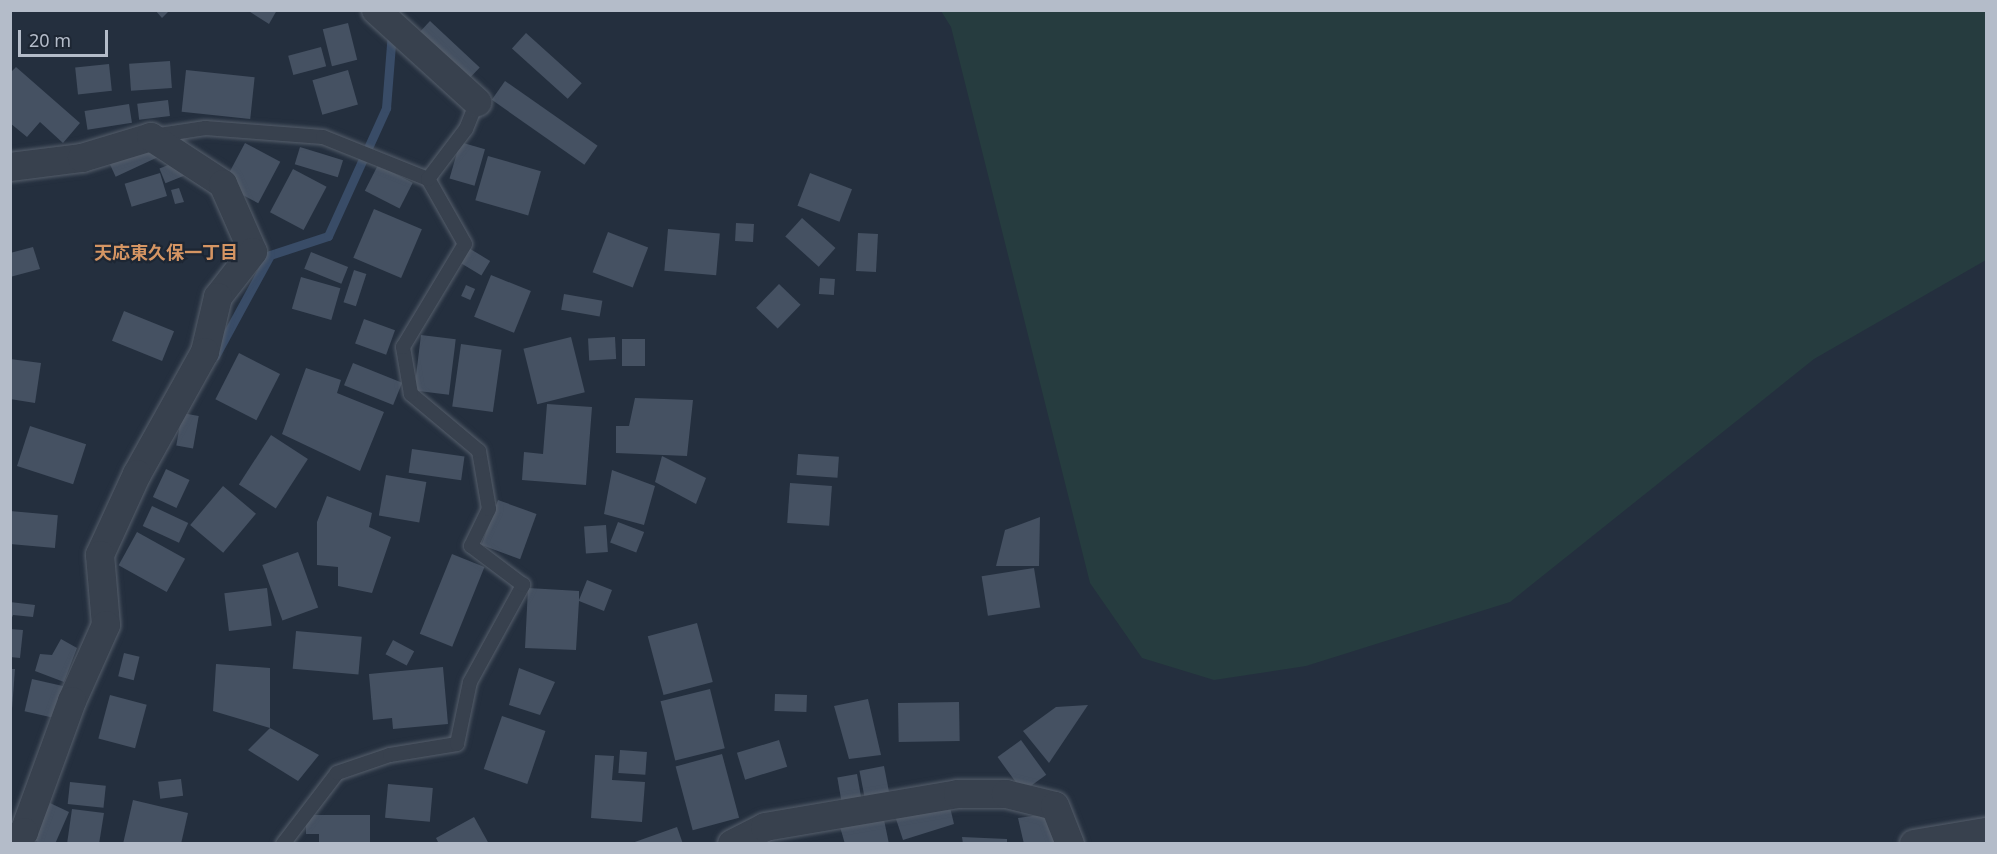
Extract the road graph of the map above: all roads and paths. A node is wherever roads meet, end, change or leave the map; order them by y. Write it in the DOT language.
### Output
graph roads {
  1 [pos="376,10"];
  2 [pos="477,102"];
  3 [pos="151,137"];
  4 [pos="10,167"];
  5 [pos="428,179"];
  6 [pos="1986,831"];
  7 [pos="10,842"];
  8 [pos="283,843"];
  9 [pos="732,843"];
  10 [pos="1070,843"];
  11 [pos="1914,843"];
  1 -- 2 [label="street"];
  2 -- 5 [label="lane"];
  3 -- 4 [label="street"];
  3 -- 5 [label="lane"];
  3 -- 7 [label="street"];
  5 -- 8 [label="lane"];
  6 -- 11 [label="street"];
  9 -- 10 [label="street"];
}
